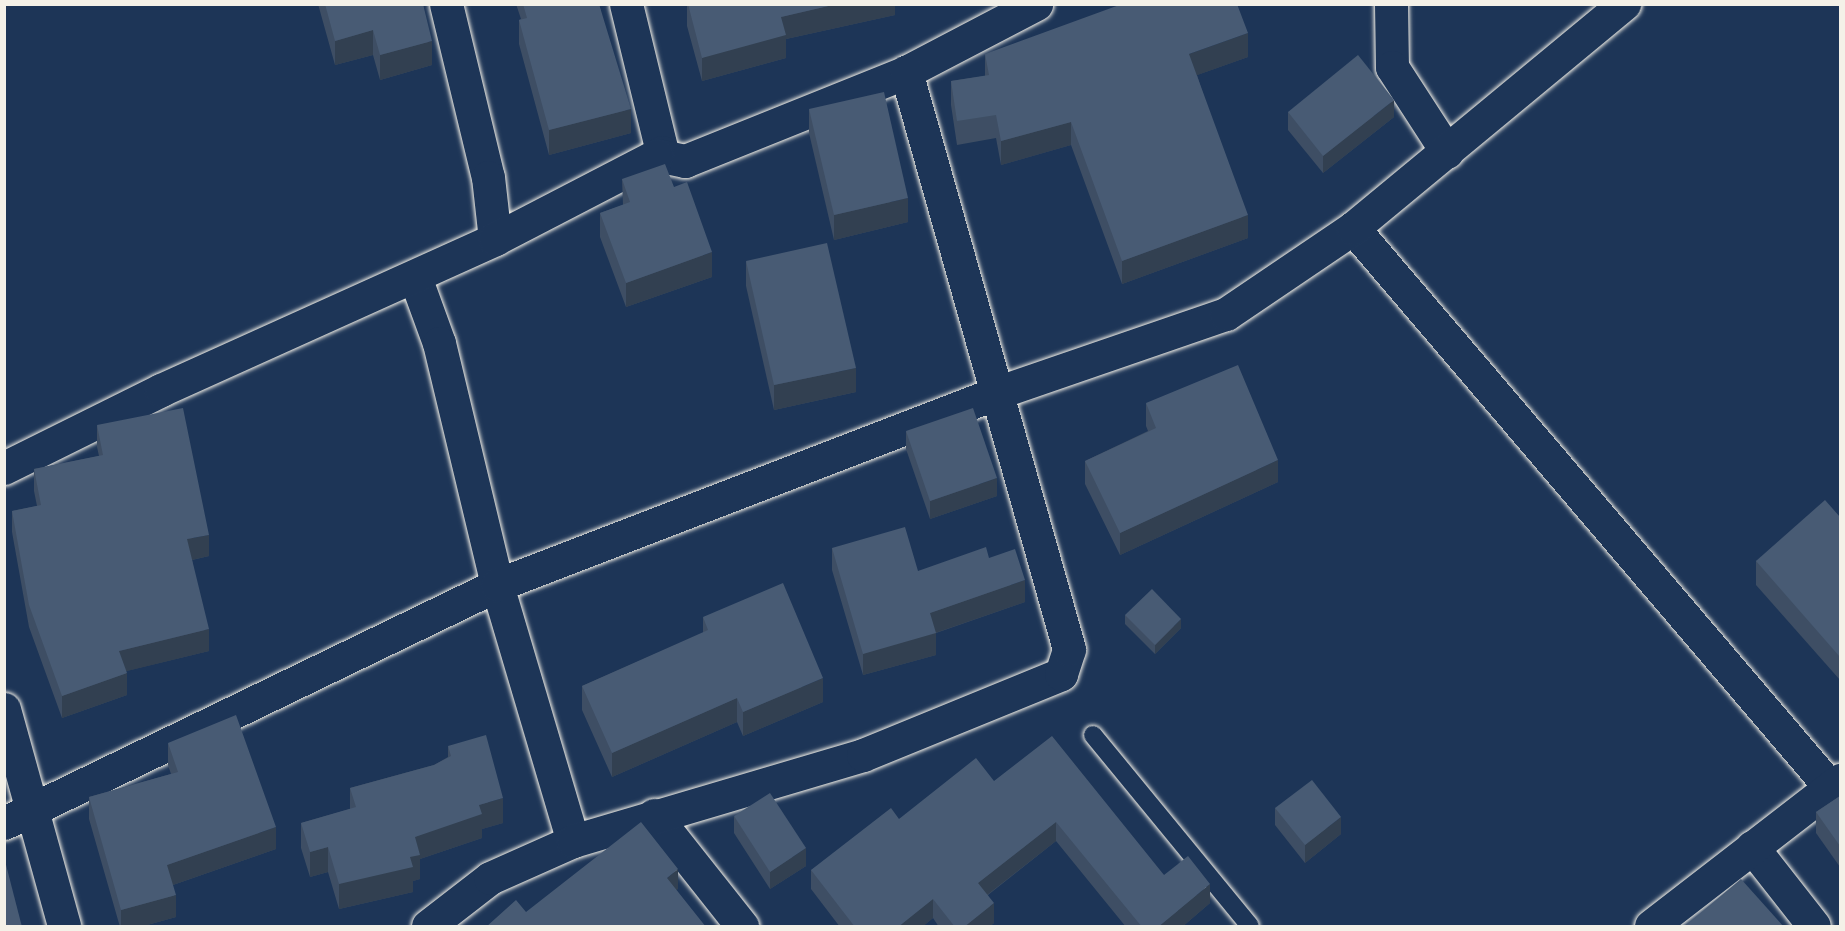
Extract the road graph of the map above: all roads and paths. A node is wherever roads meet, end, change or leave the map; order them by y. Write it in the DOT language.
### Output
graph roads {
  1 [pos="446,4"];
  2 [pos="626,4"];
  3 [pos="1036,4"];
  4 [pos="1390,4"];
  5 [pos="1624,4"];
  6 [pos="906,72"];
  7 [pos="1447,152"];
  8 [pos="657,154"];
  9 [pos="1353,228"];
  10 [pos="495,239"];
  11 [pos="415,277"];
  12 [pos="999,392"];
  13 [pos="4,468"];
  14 [pos="497,585"];
  15 [pos="4,709"];
  16 [pos="1093,735"];
  17 [pos="1836,784"];
  18 [pos="33,809"];
  19 [pos="654,815"];
  20 [pos="4,823"];
  21 [pos="573,842"];
  22 [pos="1752,847"];
  23 [pos="64,927"];
  24 [pos="428,927"];
  25 [pos="742,927"];
  26 [pos="1250,927"];
  27 [pos="1651,927"];
  28 [pos="1814,927"];
  1 -- 10 [label="street"];
  2 -- 8 [label="street"];
  3 -- 6 [label="street"];
  4 -- 7 [label="street"];
  5 -- 7 [label="street"];
  6 -- 8 [label="street"];
  6 -- 12 [label="street"];
  7 -- 9 [label="street"];
  8 -- 10 [label="street"];
  9 -- 12 [label="street"];
  9 -- 17 [label="street"];
  10 -- 11 [label="street"];
  11 -- 13 [label="street"];
  11 -- 14 [label="street"];
  12 -- 14 [label="street"];
  12 -- 19 [label="street"];
  14 -- 18 [label="street"];
  14 -- 21 [label="street"];
  15 -- 18 [label="street"];
  16 -- 26 [label="lane"];
  17 -- 22 [label="street"];
  18 -- 20 [label="street"];
  18 -- 23 [label="street"];
  19 -- 21 [label="street"];
  19 -- 25 [label="street"];
  21 -- 24 [label="street"];
  22 -- 27 [label="street"];
  22 -- 28 [label="street"];
}
